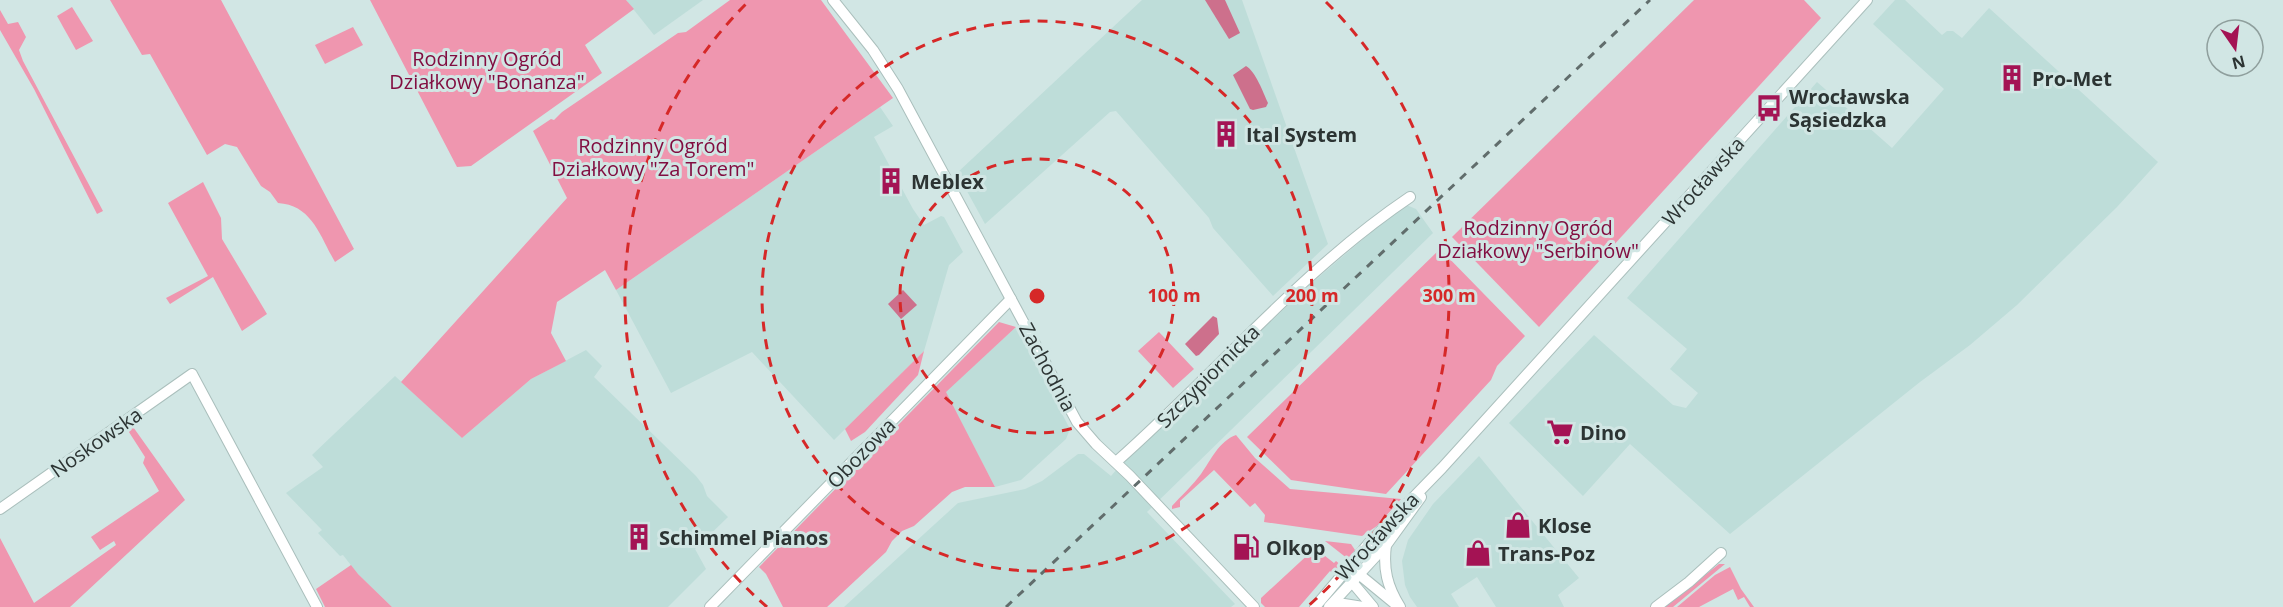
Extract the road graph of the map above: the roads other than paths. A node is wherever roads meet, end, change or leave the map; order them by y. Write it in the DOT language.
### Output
graph roads {
  1 [pos="833,0"];
  2 [pos="1867,0"];
  3 [pos="1410,197"];
  4 [pos="1011,299"];
  5 [pos="1116,462"];
  6 [pos="1442,468"];
  7 [pos="0,509"];
  8 [pos="1387,544"];
  9 [pos="1721,553"];
  10 [pos="1348,566"];
  11 [pos="1356,578"];
  12 [pos="317,607"];
  13 [pos="710,607"];
  14 [pos="1254,607"];
  15 [pos="1315,607"];
  16 [pos="1329,607"];
  17 [pos="1363,607"];
  18 [pos="1373,607"];
  19 [pos="1399,607"];
  20 [pos="1656,607"];
  1 -- 4 [label="street, Zachodnia"];
  2 -- 6 [label="street, Wrocławska"];
  3 -- 5 [label="street, Szczypiornicka"];
  4 -- 5 [label="street, Zachodnia"];
  4 -- 13 [label="street, Obozowa"];
  5 -- 14 [label="street, Zachodnia"];
  6 -- 8 [label="street, Wrocławska"];
  6 -- 10 [label="street, Wrocławska"];
  7 -- 12 [label="street, Noskowska"];
  8 -- 11 [label="street, Wrocławska"];
  8 -- 19 [label="street"];
  9 -- 20 [label="street"];
  10 -- 11 [label="street"];
  10 -- 15 [label="street, Wrocławska"];
  11 -- 16 [label="street, Wrocławska"];
  11 -- 18 [label="street"];
  11 -- 19 [label="street"];
  16 -- 17 [label="street"];
}
